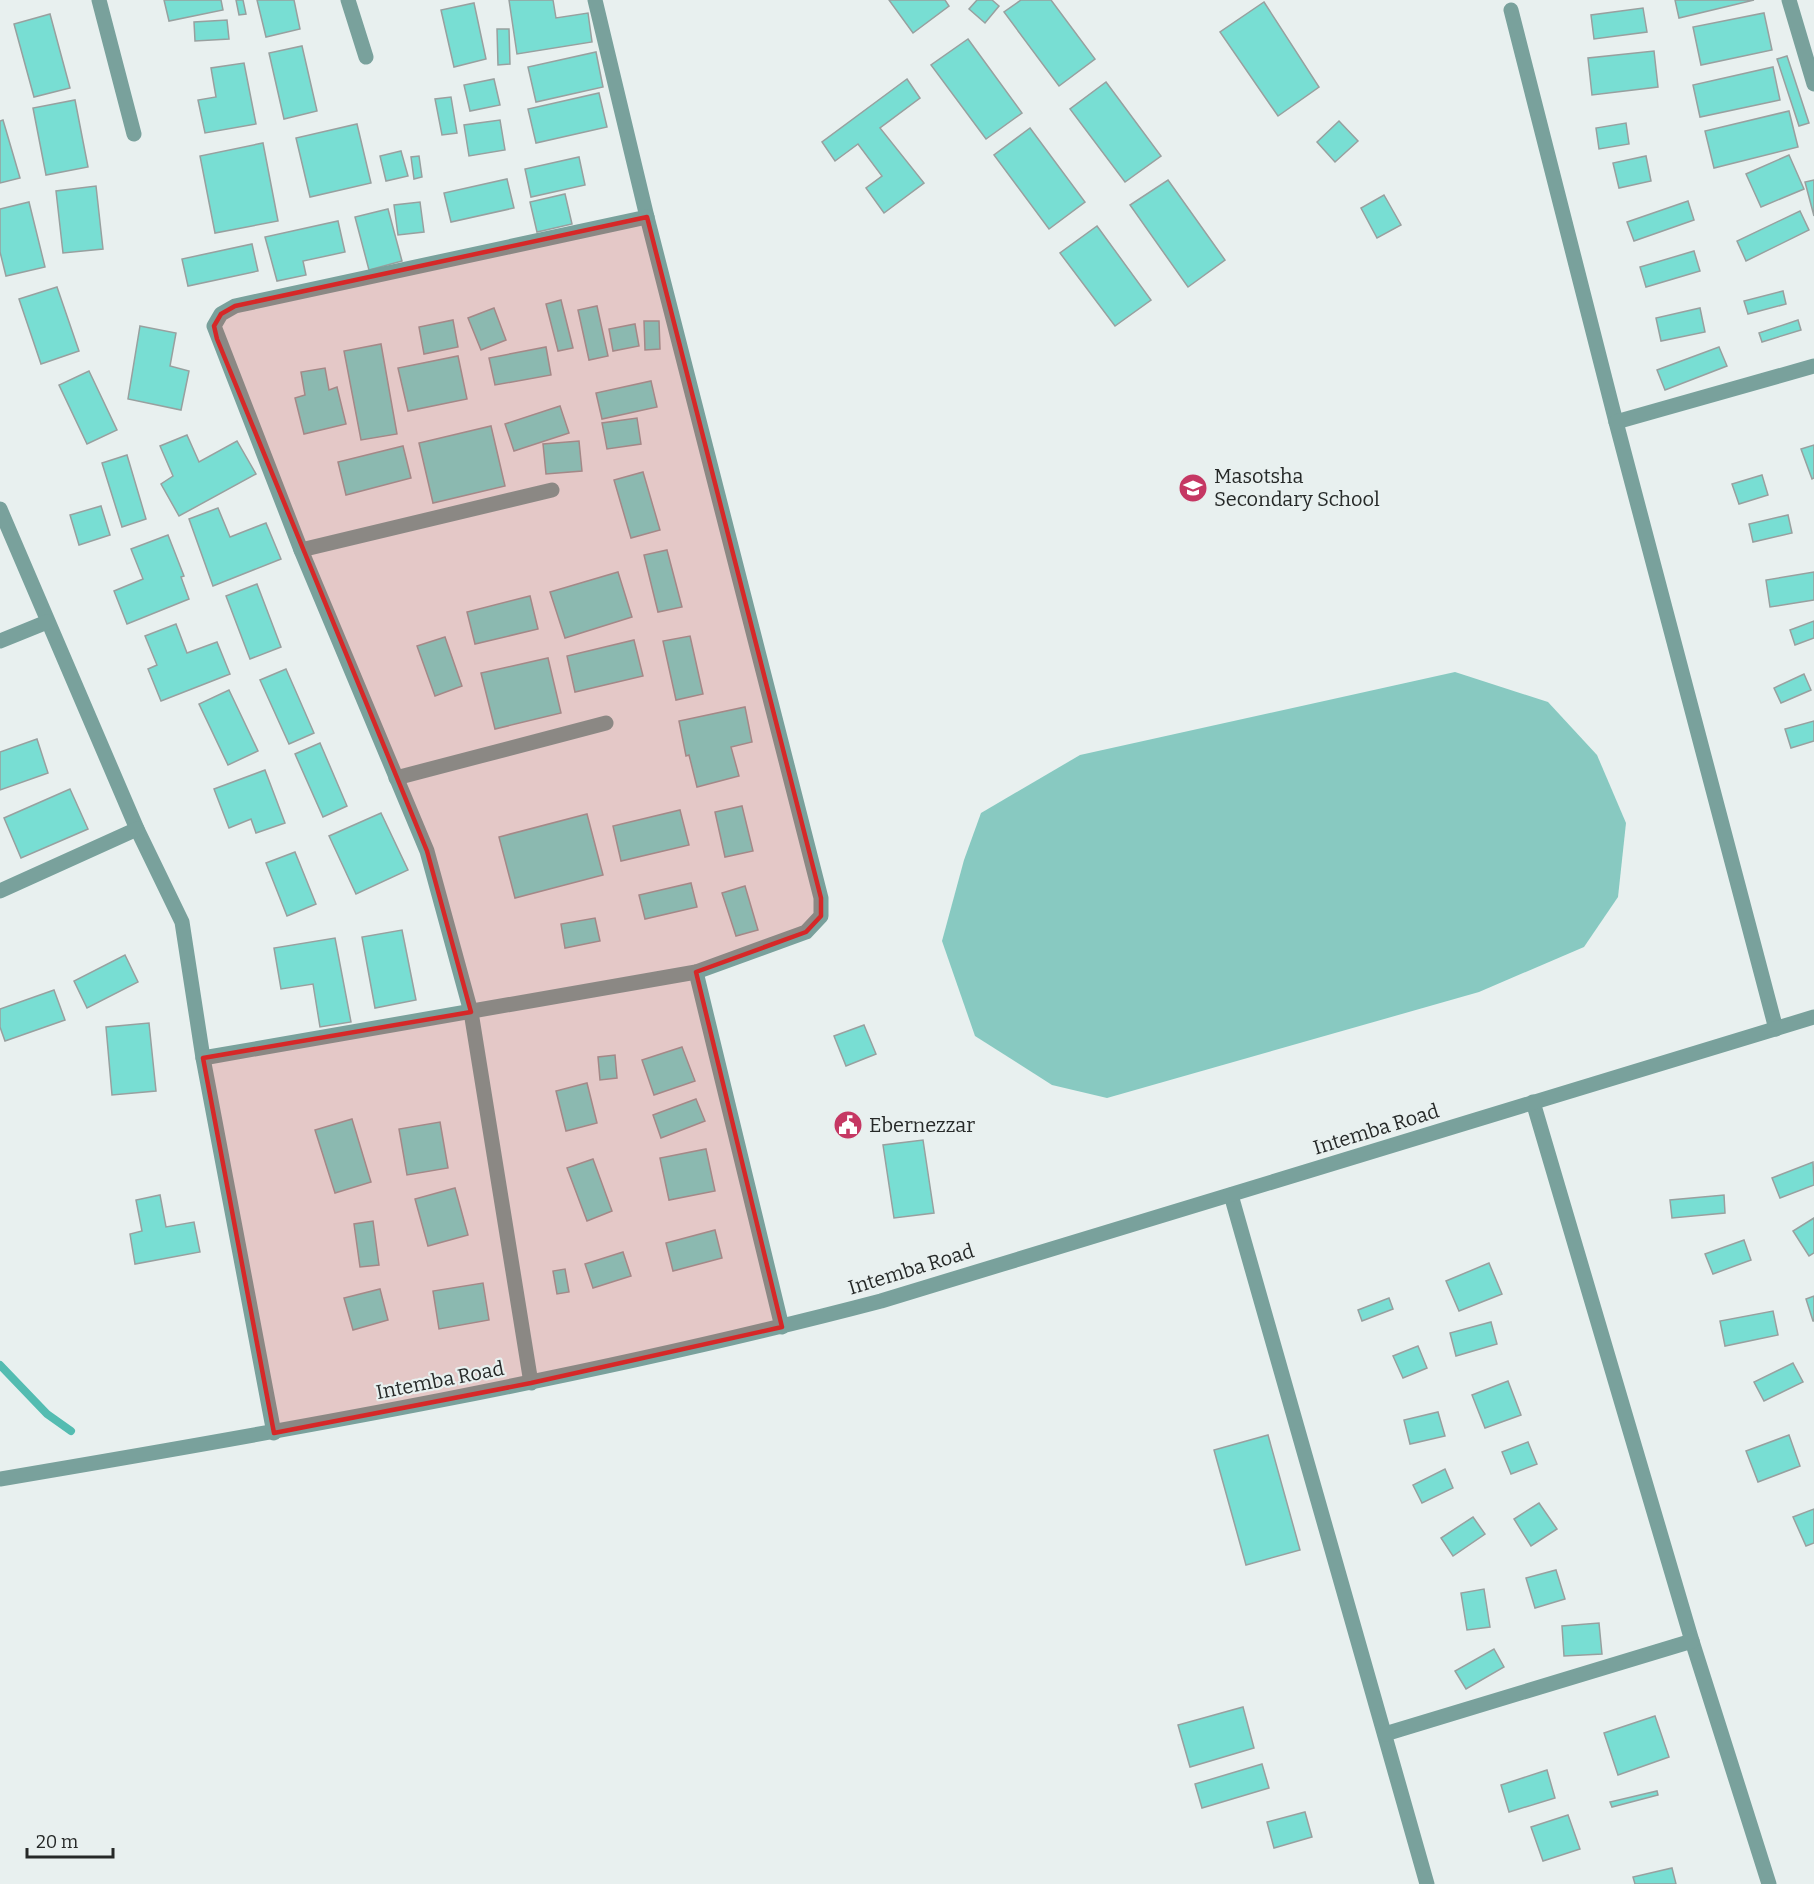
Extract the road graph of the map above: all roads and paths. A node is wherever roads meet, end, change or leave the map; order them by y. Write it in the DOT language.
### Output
graph roads {
  1 [pos="99,0"];
  2 [pos="348,0"];
  3 [pos="596,0"];
  4 [pos="1789,0"];
  5 [pos="1511,10"];
  6 [pos="366,57"];
  7 [pos="1814,84"];
  8 [pos="134,134"];
  9 [pos="646,218"];
  10 [pos="1814,366"];
  11 [pos="1616,422"];
  12 [pos="552,490"];
  13 [pos="0,508"];
  14 [pos="301,550"];
  15 [pos="47,622"];
  16 [pos="0,641"];
  17 [pos="606,723"];
  18 [pos="396,778"];
  19 [pos="137,829"];
  20 [pos="0,891"];
  21 [pos="696,972"];
  22 [pos="471,1012"];
  23 [pos="1814,1017"];
  24 [pos="1776,1029"];
  25 [pos="203,1058"];
  26 [pos="1533,1102"];
  27 [pos="1231,1195"];
  28 [pos="782,1327"];
  29 [pos="531,1383"];
  30 [pos="274,1433"];
  31 [pos="0,1479"];
  32 [pos="1692,1641"];
  33 [pos="1385,1734"];
  34 [pos="1427,1884"];
  35 [pos="1769,1884"];
  1 -- 8 [label="street"];
  2 -- 6 [label="street"];
  3 -- 9 [label="street"];
  4 -- 7 [label="street"];
  5 -- 11 [label="street"];
  9 -- 14 [label="street"];
  9 -- 21 [label="street"];
  10 -- 11 [label="street"];
  11 -- 24 [label="street"];
  12 -- 14 [label="street"];
  13 -- 15 [label="street"];
  14 -- 18 [label="street"];
  15 -- 16 [label="street"];
  15 -- 19 [label="street"];
  17 -- 18 [label="street"];
  18 -- 22 [label="street"];
  19 -- 20 [label="street"];
  19 -- 25 [label="street"];
  21 -- 22 [label="street"];
  21 -- 28 [label="street"];
  22 -- 25 [label="street"];
  22 -- 29 [label="street"];
  23 -- 24 [label="street, Intemba Road"];
  24 -- 26 [label="street, Intemba Road"];
  25 -- 30 [label="street"];
  26 -- 27 [label="street, Intemba Road"];
  26 -- 32 [label="street"];
  27 -- 28 [label="street, Intemba Road"];
  27 -- 33 [label="street"];
  28 -- 29 [label="street, Intemba Road"];
  29 -- 30 [label="street, Intemba Road"];
  30 -- 31 [label="street, Intemba Road"];
  32 -- 33 [label="street"];
  32 -- 35 [label="street"];
  33 -- 34 [label="street"];
}
